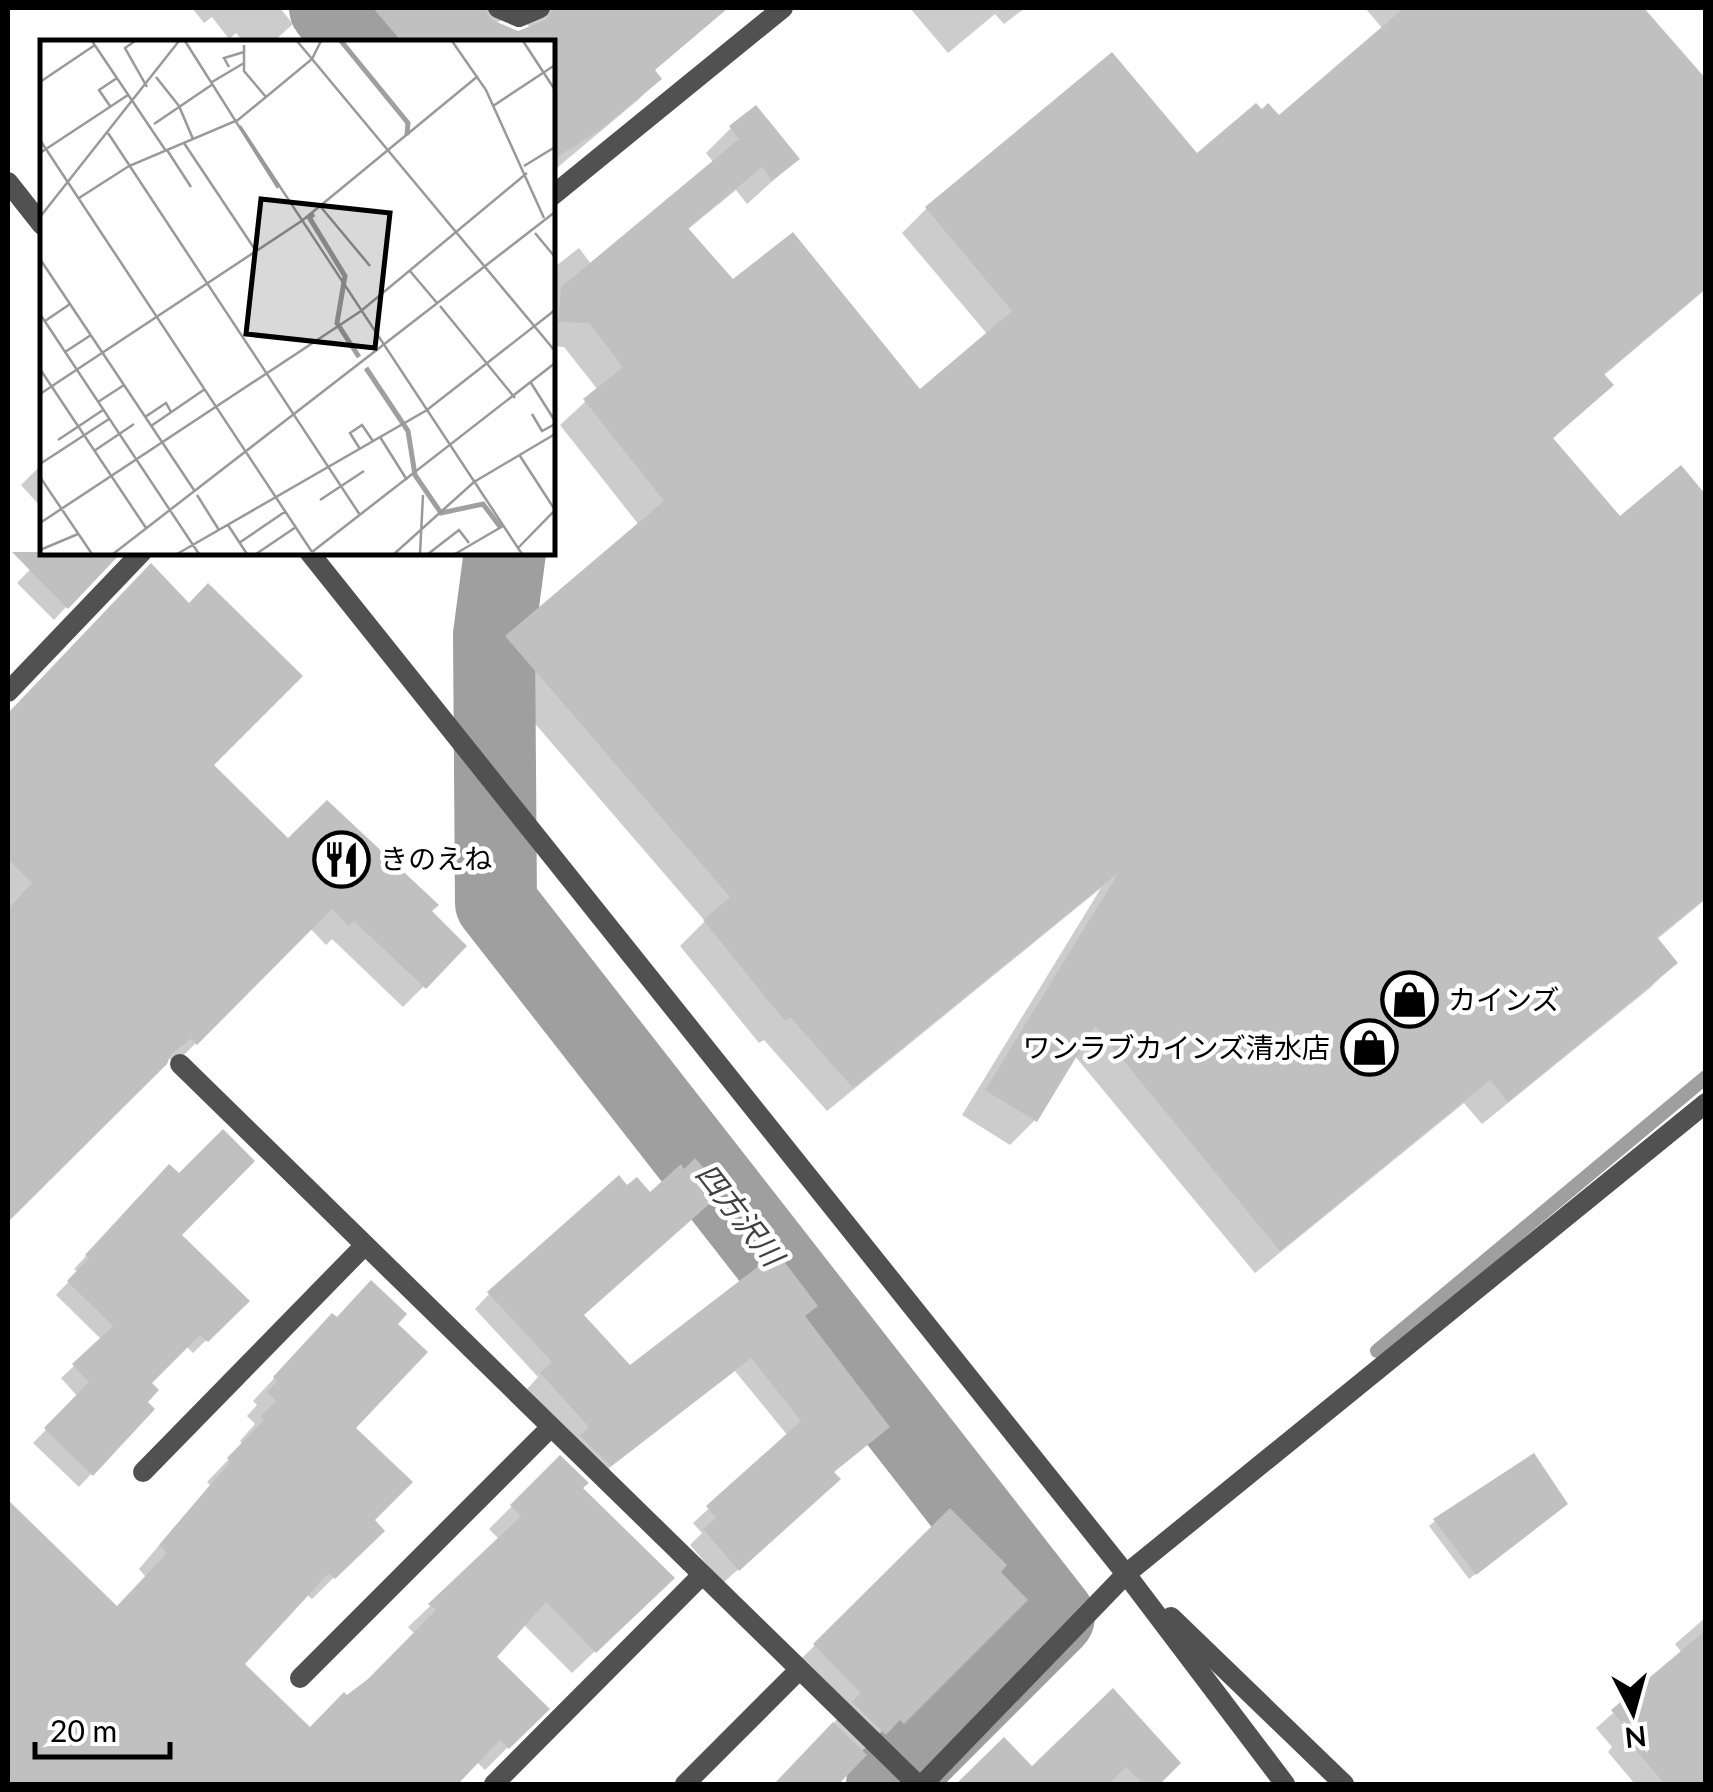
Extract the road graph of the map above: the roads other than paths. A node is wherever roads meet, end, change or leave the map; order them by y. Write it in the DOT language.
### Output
graph roads {
  1 [pos="498,8"];
  2 [pos="540,8"];
  3 [pos="783,8"];
  4 [pos="8,182"];
  5 [pos="555,194"];
  6 [pos="40,222"];
  7 [pos="139,555"];
  8 [pos="310,555"];
  9 [pos="8,692"];
  10 [pos="180,1064"];
  11 [pos="1703,1110"];
  12 [pos="365,1245"];
  13 [pos="551,1427"];
  14 [pos="143,1472"];
  15 [pos="1126,1574"];
  16 [pos="702,1575"];
  17 [pos="799,1670"];
  18 [pos="300,1678"];
  19 [pos="494,1784"];
  20 [pos="685,1784"];
  21 [pos="920,1784"];
  22 [pos="1284,1784"];
  23 [pos="1344,1784"];
  1 -- 2 [label="street"];
  3 -- 5 [label="street"];
  4 -- 6 [label="street"];
  7 -- 9 [label="street"];
  8 -- 15 [label="street"];
  10 -- 12 [label="street"];
  11 -- 15 [label="street"];
  12 -- 13 [label="street"];
  12 -- 14 [label="street"];
  13 -- 16 [label="street"];
  13 -- 18 [label="street"];
  15 -- 21 [label="street"];
  15 -- 22 [label="street"];
  15 -- 23 [label="street"];
  16 -- 17 [label="street"];
  16 -- 19 [label="street"];
  17 -- 20 [label="street"];
  17 -- 21 [label="street"];
}
